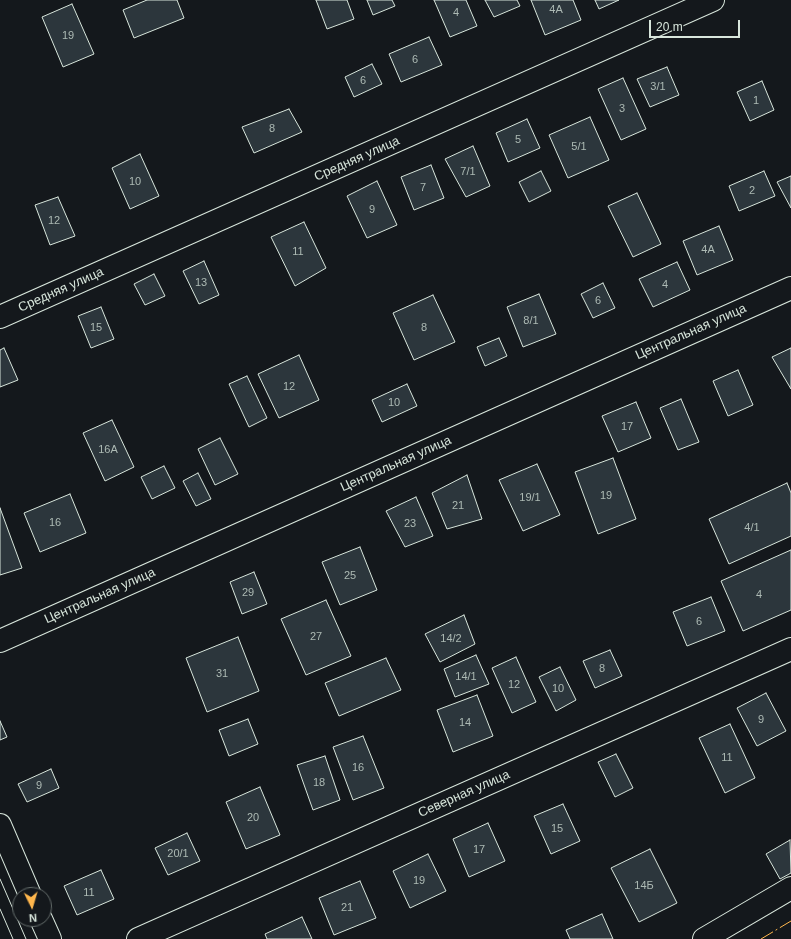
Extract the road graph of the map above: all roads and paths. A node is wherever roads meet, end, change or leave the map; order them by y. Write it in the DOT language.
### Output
graph roads {
  1 [pos="713,0"];
  2 [pos="791,288"];
  3 [pos="0,317"];
  4 [pos="0,641"];
  5 [pos="791,649"];
  6 [pos="0,826"];
  7 [pos="27,887"];
  8 [pos="791,888"];
  9 [pos="45,927"];
  10 [pos="50,939"];
  11 [pos="138,939"];
  12 [pos="704,939"];
  1 -- 3 [label="street, Средняя улица"];
  2 -- 4 [label="street, Центральная улица"];
  5 -- 11 [label="street, Северная улица"];
  6 -- 7 [label="street"];
  8 -- 12 [label="street"];
  9 -- 10 [label="street"];
}
